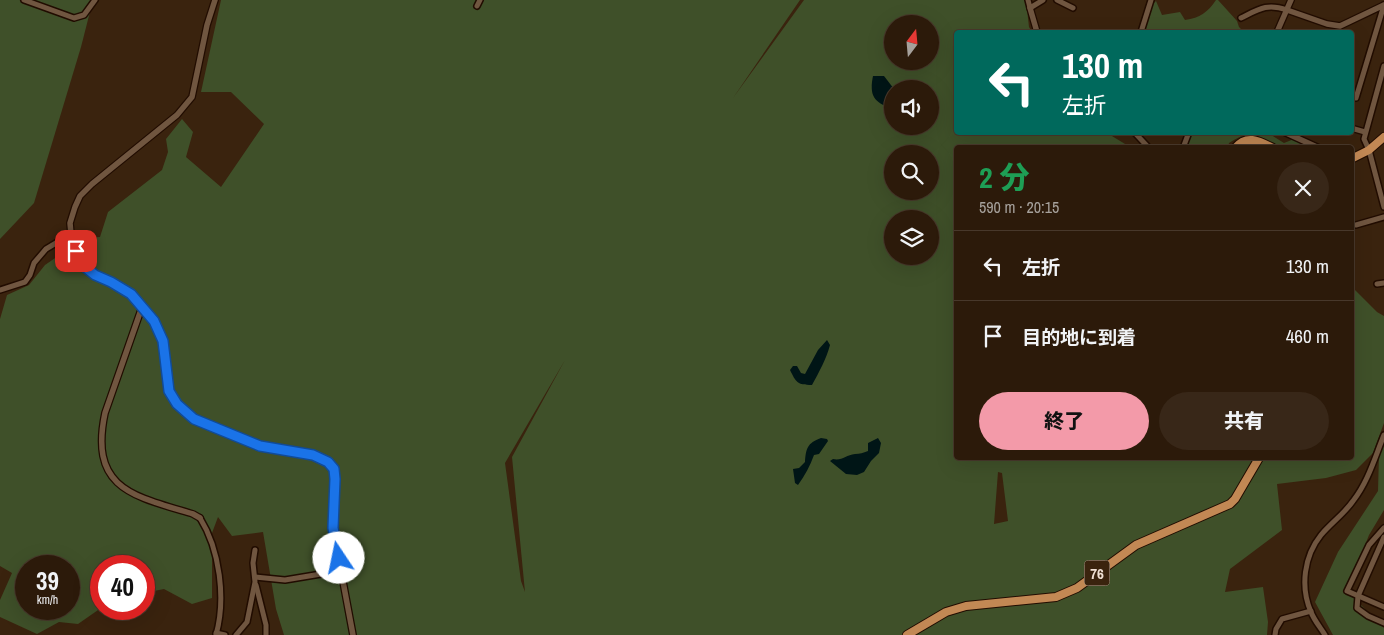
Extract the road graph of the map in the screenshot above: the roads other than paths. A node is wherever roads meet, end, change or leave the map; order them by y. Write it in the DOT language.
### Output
graph roads {
  1 [pos="24,0"];
  2 [pos="95,0"];
  3 [pos="215,0"];
  4 [pos="1028,0"];
  5 [pos="1044,0"];
  6 [pos="1056,0"];
  7 [pos="1150,0"];
  8 [pos="1291,0"];
  9 [pos="1384,5"];
  10 [pos="1030,8"];
  11 [pos="1073,8"];
  12 [pos="1287,10"];
  13 [pos="1241,18"];
  14 [pos="1340,29"];
  15 [pos="1036,30"];
  16 [pos="1142,30"];
  17 [pos="1278,30"];
  18 [pos="1384,66"];
  19 [pos="1356,98"];
  20 [pos="1354,129"];
  21 [pos="1365,132"];
  22 [pos="1137,135"];
  23 [pos="1291,135"];
  24 [pos="1384,137"];
  25 [pos="1146,145"];
  26 [pos="1238,145"];
  27 [pos="1267,145"];
  28 [pos="1312,145"];
  29 [pos="1369,150"];
  30 [pos="1354,158"];
  31 [pos="1381,185"];
  32 [pos="1384,208"];
  33 [pos="1384,217"];
  34 [pos="1356,225"];
  35 [pos="71,234"];
  36 [pos="1384,282"];
  37 [pos="1377,284"];
  38 [pos="0,290"];
  39 [pos="142,307"];
  40 [pos="1384,435"];
  41 [pos="1258,460"];
  42 [pos="200,518"];
  43 [pos="1384,528"];
  44 [pos="1384,537"];
  45 [pos="335,540"];
  46 [pos="255,550"];
  47 [pos="1378,553"];
  48 [pos="1384,556"];
  49 [pos="255,579"];
  50 [pos="1358,596"];
  51 [pos="1384,607"];
  52 [pos="1311,611"];
  53 [pos="1384,622"];
  54 [pos="216,634"];
  55 [pos="225,635"];
  56 [pos="236,635"];
  57 [pos="266,635"];
  58 [pos="352,635"];
  59 [pos="907,635"];
  60 [pos="1275,635"];
  61 [pos="1324,635"];
  1 -- 2 [label="street"];
  3 -- 35 [label="street"];
  4 -- 10 [label="street"];
  5 -- 10 [label="street"];
  6 -- 11 [label="street"];
  7 -- 16 [label="street"];
  8 -- 12 [label="street"];
  9 -- 14 [label="street"];
  9 -- 19 [label="street"];
  10 -- 15 [label="street"];
  12 -- 13 [label="street"];
  12 -- 14 [label="street"];
  12 -- 17 [label="street"];
  18 -- 21 [label="street"];
  20 -- 21 [label="street"];
  21 -- 29 [label="street"];
  22 -- 25 [label="street"];
  23 -- 28 [label="street"];
  24 -- 29 [label="main road"];
  26 -- 27 [label="main road"];
  29 -- 30 [label="main road"];
  29 -- 31 [label="street"];
  31 -- 32 [label="street"];
  33 -- 34 [label="street"];
  35 -- 38 [label="street"];
  35 -- 39 [label="street"];
  36 -- 37 [label="street"];
  39 -- 42 [label="street"];
  39 -- 45 [label="street"];
  40 -- 52 [label="street"];
  41 -- 59 [label="main road, 76"];
  42 -- 54 [label="street"];
  43 -- 50 [label="street"];
  44 -- 47 [label="street"];
  45 -- 49 [label="street"];
  45 -- 58 [label="street"];
  46 -- 49 [label="street"];
  47 -- 48 [label="street"];
  47 -- 50 [label="street"];
  49 -- 56 [label="street"];
  49 -- 57 [label="street"];
  50 -- 51 [label="street"];
  50 -- 53 [label="street"];
  52 -- 60 [label="street"];
  52 -- 61 [label="street"];
  54 -- 55 [label="street"];
}
